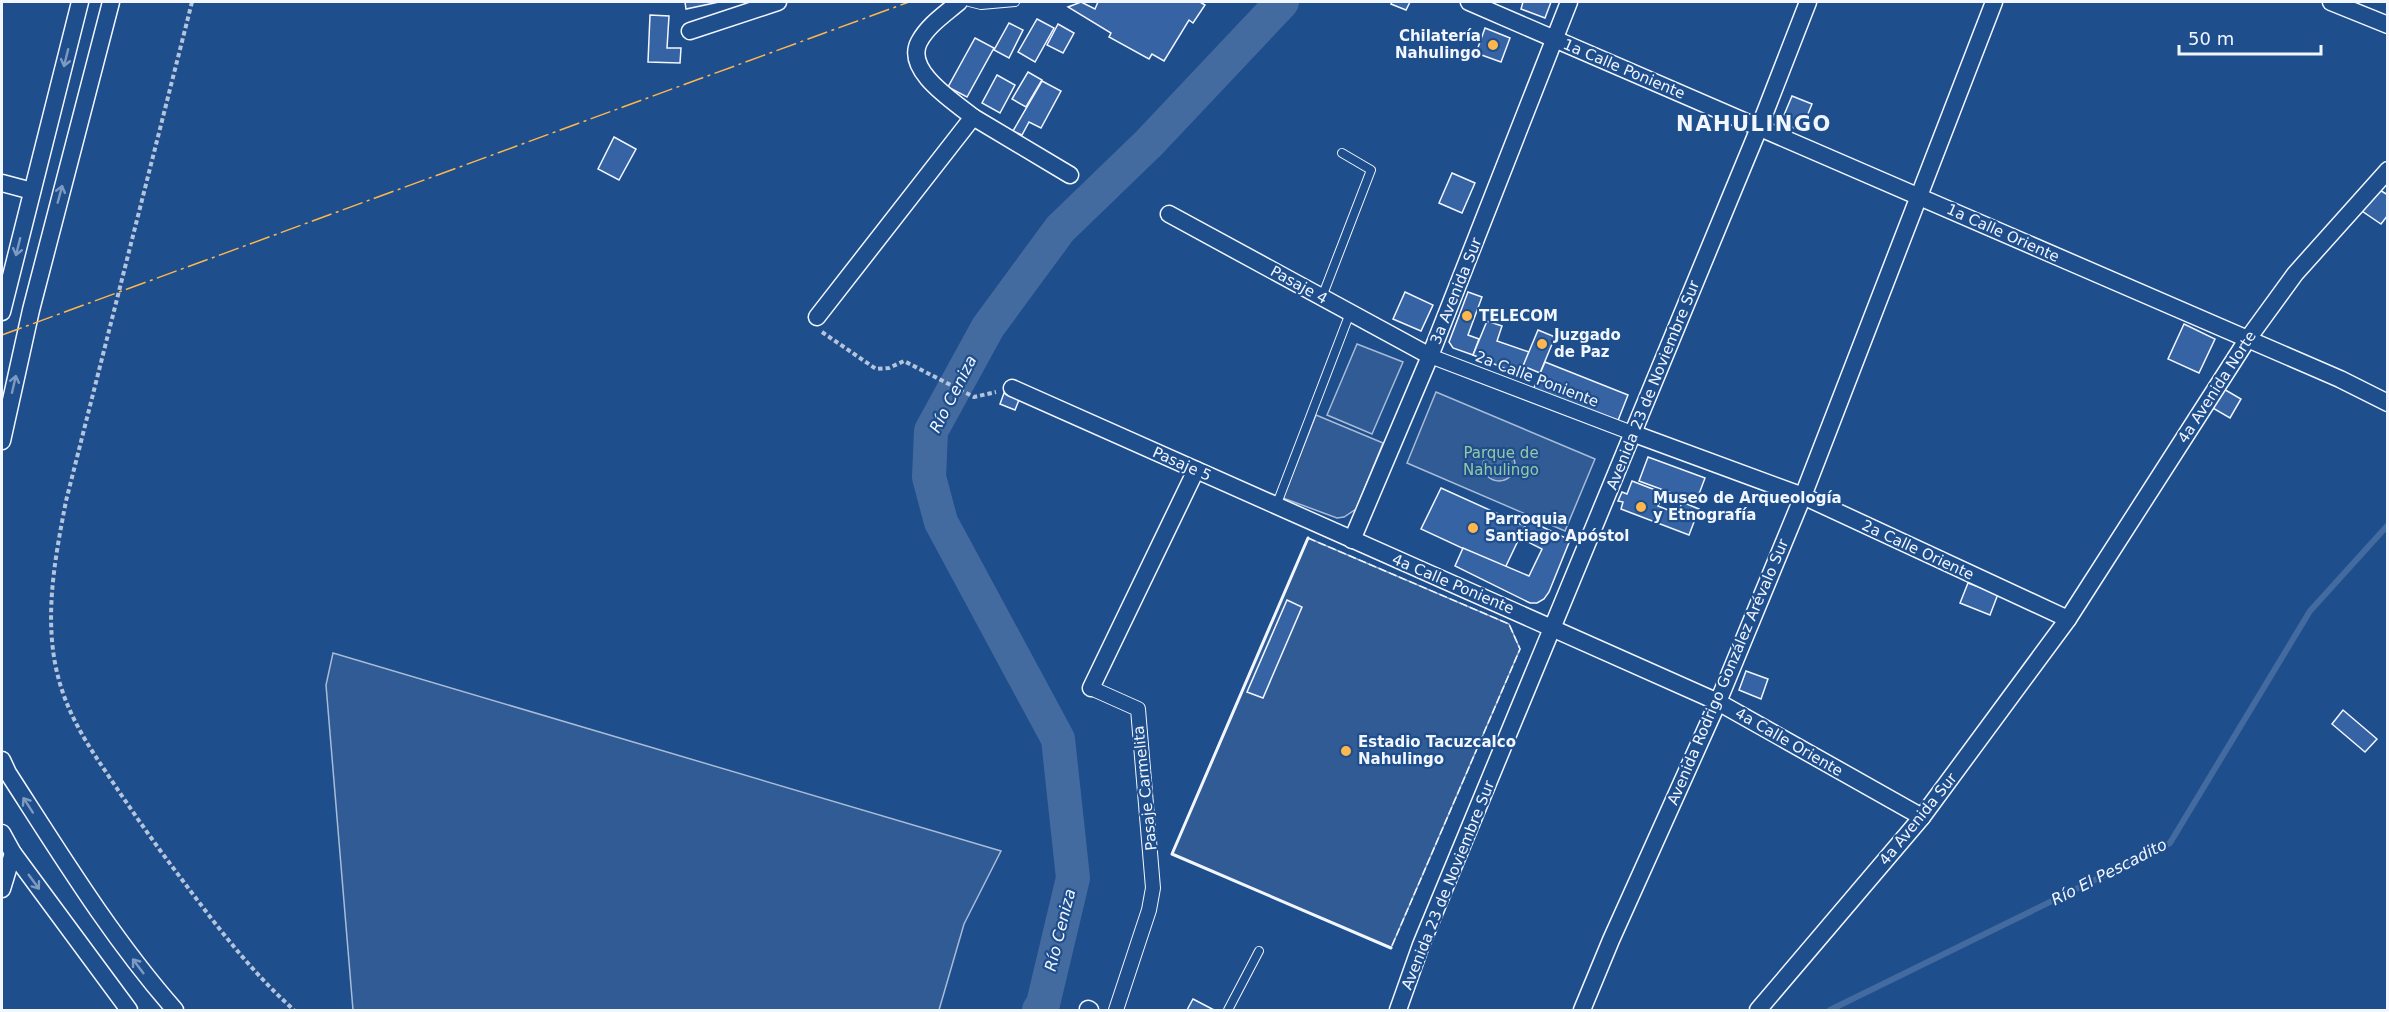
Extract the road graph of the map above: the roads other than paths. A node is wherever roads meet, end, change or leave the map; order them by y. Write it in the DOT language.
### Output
graph roads {
  1 [pos="80,2"];
  2 [pos="111,2"];
  3 [pos="778,2"];
  4 [pos="959,2"];
  5 [pos="969,2"];
  6 [pos="1015,2"];
  7 [pos="1469,2"];
  8 [pos="1569,2"];
  9 [pos="1808,2"];
  10 [pos="1994,2"];
  11 [pos="2331,2"];
  12 [pos="2388,25"];
  13 [pos="690,31"];
  14 [pos="1555,39"];
  15 [pos="973,117"];
  16 [pos="1760,128"];
  17 [pos="1342,153"];
  18 [pos="2388,170"];
  19 [pos="1070,175"];
  20 [pos="2,183"];
  21 [pos="33,191"];
  22 [pos="1919,196"];
  23 [pos="1169,214"];
  24 [pos="1322,297"];
  25 [pos="3,304"];
  26 [pos="1350,313"];
  27 [pos="817,317"];
  28 [pos="2247,340"];
  29 [pos="1430,356"];
  30 [pos="1012,388"];
  31 [pos="2388,403"];
  32 [pos="1632,434"];
  33 [pos="2,441"];
  34 [pos="1196,470"];
  35 [pos="1803,496"];
  36 [pos="1276,506"];
  37 [pos="1352,540"];
  38 [pos="2068,619"];
  39 [pos="1554,628"];
  40 [pos="1091,687"];
  41 [pos="1718,702"];
  42 [pos="2,760"];
  43 [pos="1922,817"];
  44 [pos="2,833"];
  45 [pos="14,853"];
  46 [pos="2,889"];
  47 [pos="1259,951"];
  48 [pos="129,1011"];
  49 [pos="175,1011"];
  50 [pos="1116,1011"];
  51 [pos="1228,1011"];
  52 [pos="1398,1011"];
  53 [pos="1582,1011"];
  54 [pos="1758,1011"];
  1 -- 21 [label="street, one-way"];
  33 -- 2 [label="street, one-way"];
  3 -- 13 [label="street"];
  4 -- 15 [label="street"];
  5 -- 6 [label="lane"];
  7 -- 14 [label="street, 1a Calle Poniente"];
  8 -- 14 [label="street, 3a Avenida Sur"];
  9 -- 16 [label="street, Avenida 23 de Noviembre Sur"];
  10 -- 22 [label="street, Avenida Rodrigo González Arévalo Sur"];
  11 -- 12 [label="street"];
  14 -- 16 [label="street, 1a Calle Poniente"];
  14 -- 29 [label="street, 3a Avenida Sur"];
  15 -- 19 [label="street"];
  15 -- 27 [label="street"];
  16 -- 22 [label="street, 1a Calle Oriente"];
  16 -- 32 [label="street, Avenida 23 de Noviembre Sur"];
  17 -- 24 [label="lane"];
  18 -- 28 [label="street, 4a Avenida Norte"];
  20 -- 21 [label="street"];
  21 -- 25 [label="street, one-way"];
  22 -- 28 [label="street, 1a Calle Oriente"];
  22 -- 35 [label="street, Avenida Rodrigo González Arévalo Sur"];
  23 -- 24 [label="street, Pasaje 4"];
  24 -- 26 [label="street, Pasaje 4"];
  26 -- 29 [label="street, Pasaje 4"];
  26 -- 36 [label="lane"];
  28 -- 31 [label="street, 1a Calle Oriente"];
  28 -- 38 [label="street, 4a Avenida Norte"];
  29 -- 32 [label="street, 2a Calle Poniente"];
  29 -- 37 [label="street, 3a Avenida Sur"];
  30 -- 34 [label="street, Pasaje 5"];
  32 -- 35 [label="street, 2a Calle Oriente"];
  32 -- 39 [label="street, Avenida 23 de Noviembre Sur"];
  34 -- 36 [label="street, Pasaje 5"];
  34 -- 40 [label="street, Pasaje Carmelita"];
  35 -- 38 [label="street, 2a Calle Oriente"];
  35 -- 41 [label="street, Avenida Rodrigo González Arévalo Sur"];
  36 -- 37 [label="street, Pasaje 5"];
  37 -- 39 [label="street, 4a Calle Poniente"];
  38 -- 43 [label="street, 4a Avenida Sur"];
  39 -- 41 [label="street, 4a Calle Oriente"];
  39 -- 52 [label="street, Avenida 23 de Noviembre Sur"];
  40 -- 50 [label="street, Pasaje Carmelita"];
  41 -- 43 [label="street, 4a Calle Oriente"];
  41 -- 53 [label="street, Avenida Rodrigo González Arévalo Sur"];
  49 -- 42 [label="street, one-way"];
  43 -- 54 [label="street, 4a Avenida Sur"];
  44 -- 45 [label="street"];
  45 -- 46 [label="street"];
  45 -- 48 [label="street, one-way"];
  47 -- 51 [label="lane"];
}
